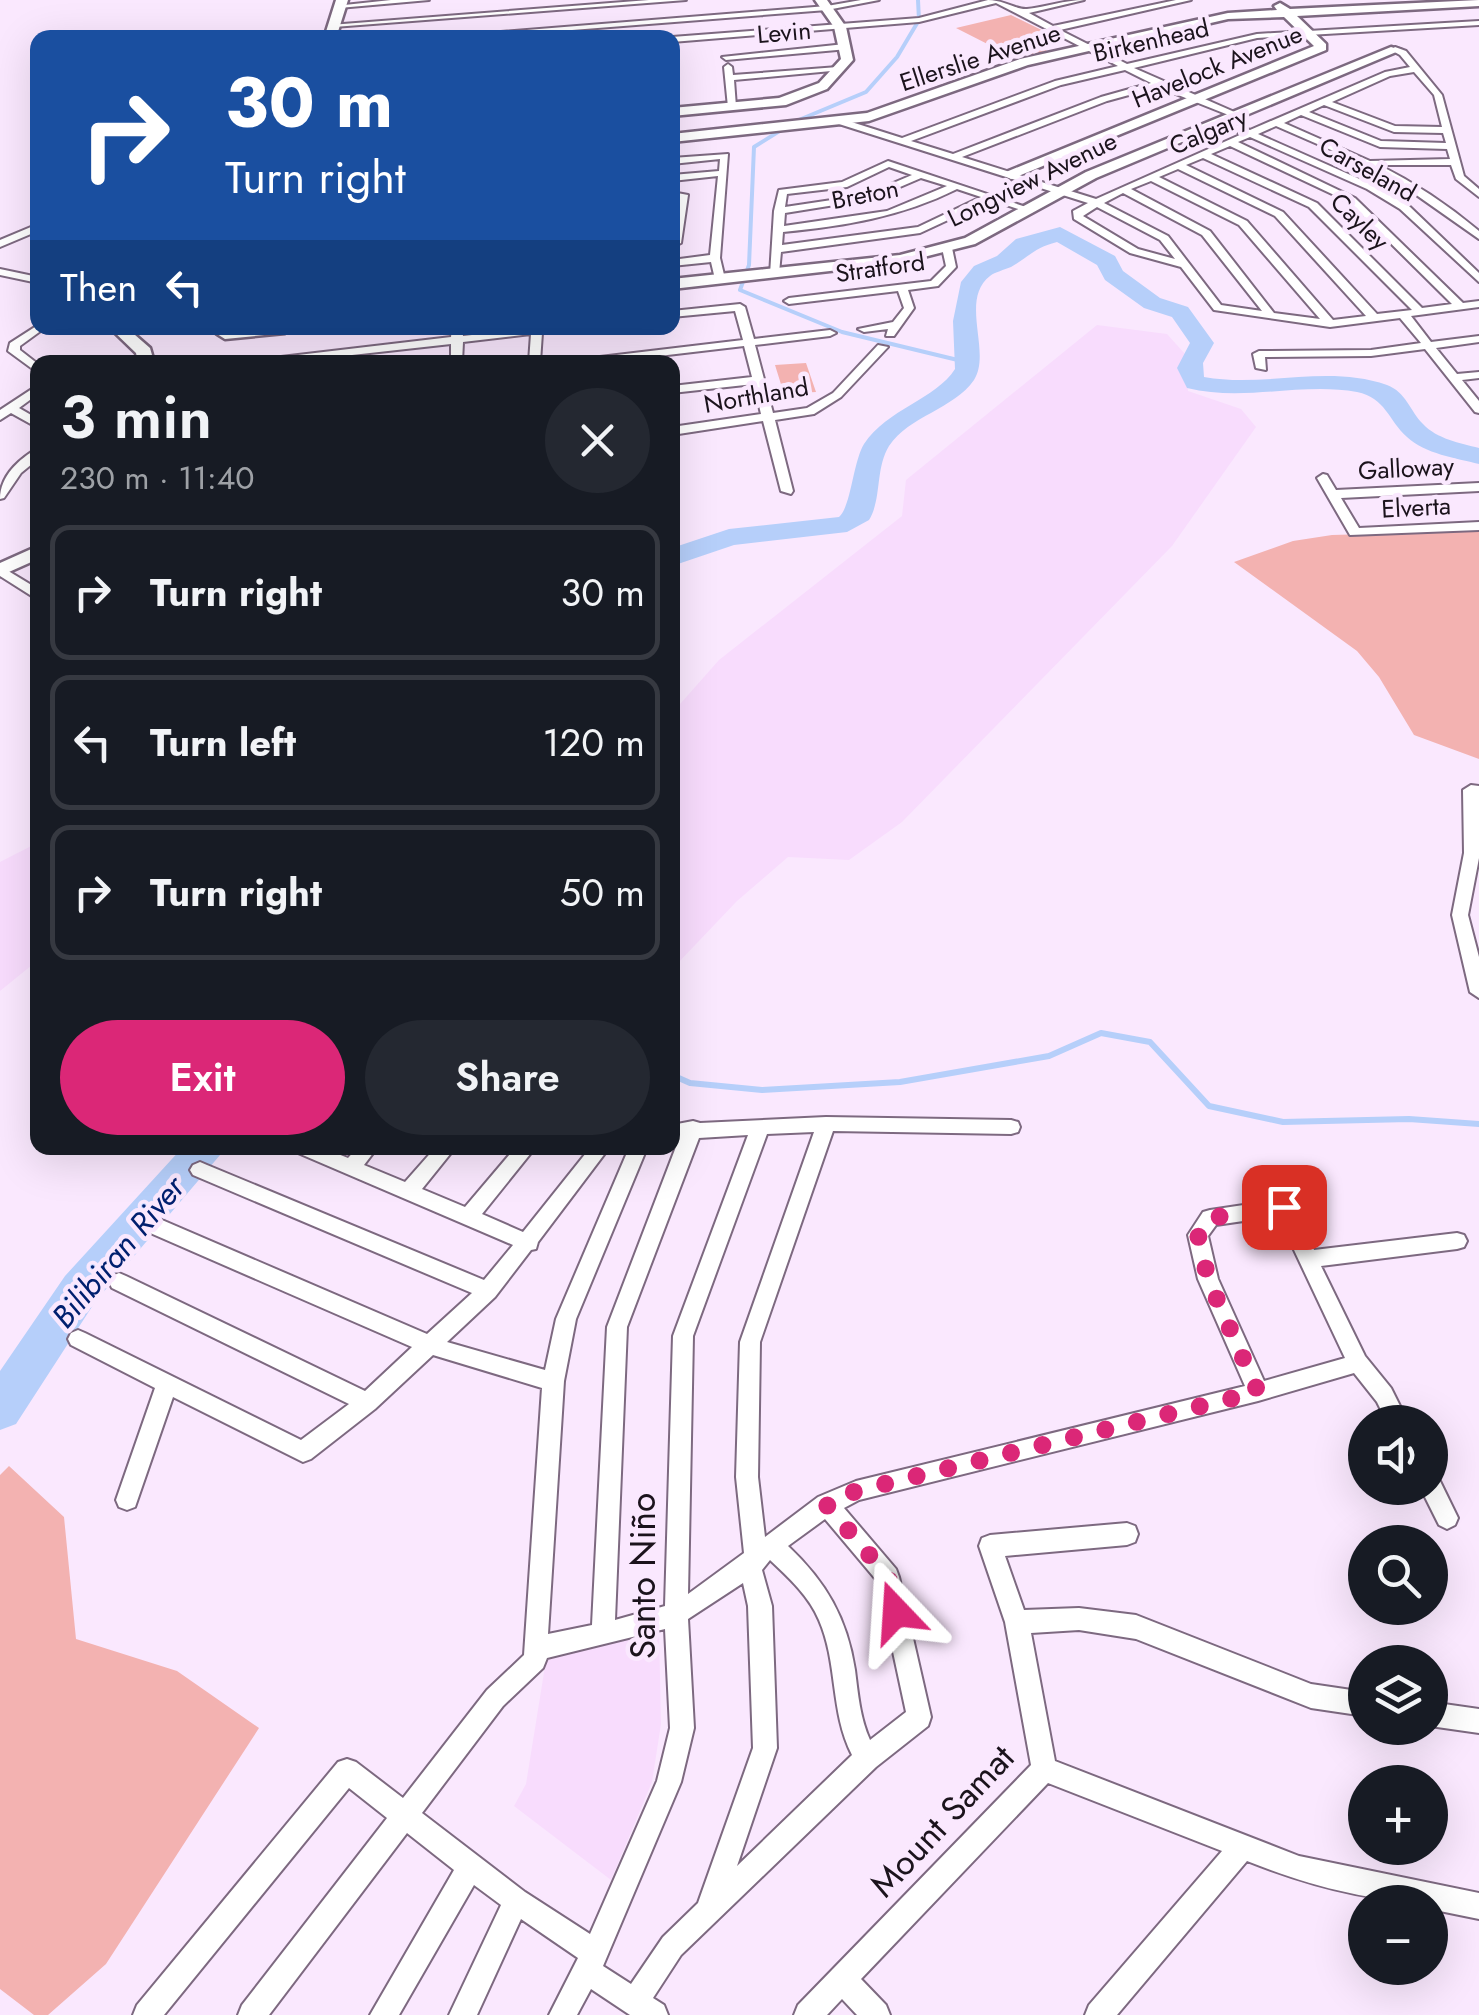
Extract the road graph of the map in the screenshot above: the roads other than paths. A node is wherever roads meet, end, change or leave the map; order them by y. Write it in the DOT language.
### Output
graph roads {
  1 [pos="425,0"];
  2 [pos="682,0"];
  3 [pos="755,0"];
  4 [pos="946,0"];
  5 [pos="998,0"];
  6 [pos="1080,0"];
  7 [pos="1187,0"];
  8 [pos="1274,0"];
  9 [pos="876,1"];
  10 [pos="341,3"];
  11 [pos="558,4"];
  12 [pos="824,4"];
  13 [pos="1479,4"];
  14 [pos="758,13"];
  15 [pos="949,13"];
  16 [pos="1020,13"];
  17 [pos="1287,13"];
  18 [pos="1479,23"];
  19 [pos="840,27"];
  20 [pos="333,30"];
  21 [pos="348,30"];
  22 [pos="557,30"];
  23 [pos="587,30"];
  24 [pos="1051,30"];
  25 [pos="1308,33"];
  26 [pos="724,36"];
  27 [pos="680,39"];
  28 [pos="845,47"];
  29 [pos="1087,48"];
  30 [pos="1395,50"];
  31 [pos="726,57"];
  32 [pos="1125,66"];
  33 [pos="1415,69"];
  34 [pos="838,70"];
  35 [pos="729,78"];
  36 [pos="1160,84"];
  37 [pos="1193,99"];
  38 [pos="1326,102"];
  39 [pos="732,106"];
  40 [pos="680,111"];
  41 [pos="1302,112"];
  42 [pos="1228,118"];
  43 [pos="842,122"];
  44 [pos="1277,122"];
  45 [pos="1446,130"];
  46 [pos="1253,133"];
  47 [pos="680,137"];
  48 [pos="902,141"];
  49 [pos="1230,142"];
  50 [pos="1450,146"];
  51 [pos="1203,154"];
  52 [pos="954,157"];
  53 [pos="680,159"];
  54 [pos="1370,162"];
  55 [pos="1454,162"];
  56 [pos="1178,165"];
  57 [pos="724,173"];
  58 [pos="921,174"];
  59 [pos="1011,175"];
  60 [pos="680,177"];
  61 [pos="1151,177"];
  62 [pos="956,186"];
  63 [pos="1123,189"];
  64 [pos="1059,191"];
  65 [pos="1479,194"];
  66 [pos="990,196"];
  67 [pos="1095,202"];
  68 [pos="1030,210"];
  69 [pos="779,211"];
  70 [pos="778,230"];
  71 [pos="30,231"];
  72 [pos="1479,236"];
  73 [pos="0,244"];
  74 [pos="947,248"];
  75 [pos="777,250"];
  76 [pos="715,258"];
  77 [pos="680,262"];
  78 [pos="1186,265"];
  79 [pos="774,273"];
  80 [pos="6,274"];
  81 [pos="720,278"];
  82 [pos="1479,279"];
  83 [pos="680,283"];
  84 [pos="0,285"];
  85 [pos="902,288"];
  86 [pos="789,301"];
  87 [pos="1479,304"];
  88 [pos="1461,306"];
  89 [pos="1420,312"];
  90 [pos="680,313"];
  91 [pos="1404,314"];
  92 [pos="1272,317"];
  93 [pos="1374,318"];
  94 [pos="1330,324"];
  95 [pos="864,329"];
  96 [pos="830,333"];
  97 [pos="30,334"];
  98 [pos="128,335"];
  99 [pos="451,335"];
  100 [pos="889,335"];
  101 [pos="1479,338"];
  102 [pos="750,342"];
  103 [pos="1428,346"];
  104 [pos="145,355"];
  105 [pos="383,355"];
  106 [pos="641,355"];
  107 [pos="30,364"];
  108 [pos="1262,368"];
  109 [pos="1479,374"];
  110 [pos="1454,378"];
  111 [pos="760,380"];
  112 [pos="680,389"];
  113 [pos="30,394"];
  114 [pos="1479,409"];
  115 [pos="6,412"];
  116 [pos="769,418"];
  117 [pos="30,422"];
  118 [pos="680,431"];
  119 [pos="30,459"];
  120 [pos="1324,478"];
  121 [pos="1479,487"];
  122 [pos="787,491"];
  123 [pos="1335,494"];
  124 [pos="0,495"];
  125 [pos="1479,526"];
  126 [pos="30,556"];
  127 [pos="0,570"];
  128 [pos="30,591"];
  129 [pos="1479,791"];
  130 [pos="1475,853"];
  131 [pos="1479,992"];
  132 [pos="826,1124"];
  133 [pos="761,1126"];
  134 [pos="1010,1127"];
  135 [pos="683,1130"];
  136 [pos="322,1155"];
  137 [pos="361,1155"];
  138 [pos="440,1155"];
  139 [pos="520,1155"];
  140 [pos="595,1155"];
  141 [pos="635,1155"];
  142 [pos="675,1155"];
  143 [pos="350,1167"];
  144 [pos="200,1170"];
  145 [pos="408,1192"];
  146 [pos="468,1217"];
  147 [pos="155,1226"];
  148 [pos="1457,1241"];
  149 [pos="529,1243"];
  150 [pos="1308,1259"];
  151 [pos="119,1282"];
  152 [pos="488,1292"];
  153 [pos="78,1339"];
  154 [pos="429,1344"];
  155 [pos="1358,1363"];
  156 [pos="553,1381"];
  157 [pos="167,1384"];
  158 [pos="1258,1392"];
  159 [pos="366,1402"];
  160 [pos="1389,1405"];
  161 [pos="127,1500"];
  162 [pos="826,1504"];
  163 [pos="1441,1505"];
  164 [pos="1448,1518"];
  165 [pos="1127,1534"];
  166 [pos="759,1558"];
  167 [pos="676,1614"];
  168 [pos="1017,1622"];
  169 [pos="603,1632"];
  170 [pos="536,1649"];
  171 [pos="1348,1702"];
  172 [pos="1448,1717"];
  173 [pos="1479,1722"];
  174 [pos="868,1758"];
  175 [pos="1044,1769"];
  176 [pos="404,1817"];
  177 [pos="1242,1847"];
  178 [pos="472,1866"];
  179 [pos="516,1901"];
  180 [pos="1479,1906"];
  181 [pos="708,1912"];
  182 [pos="590,1961"];
  183 [pos="842,1978"];
  184 [pos="647,2011"];
  185 [pos="147,2015"];
  186 [pos="252,2015"];
  187 [pos="384,2015"];
  188 [pos="463,2015"];
  189 [pos="563,2015"];
  190 [pos="808,2015"];
  191 [pos="876,2015"];
  192 [pos="1099,2015"];
  1 -- 10 [label="street"];
  2 -- 11 [label="street"];
  3 -- 14 [label="street"];
  4 -- 15 [label="street"];
  5 -- 15 [label="street"];
  5 -- 16 [label="street, Carseland"];
  6 -- 16 [label="street"];
  7 -- 24 [label="street"];
  8 -- 17 [label="street, Havelock Avenue"];
  9 -- 12 [label="street"];
  10 -- 20 [label="street"];
  11 -- 21 [label="street"];
  11 -- 22 [label="street"];
  12 -- 14 [label="street"];
  12 -- 19 [label="street"];
  13 -- 17 [label="street, Ellerslie Avenue"];
  14 -- 23 [label="street"];
  15 -- 19 [label="street"];
  16 -- 24 [label="street, Carseland"];
  17 -- 25 [label="street, Havelock Avenue"];
  17 -- 29 [label="street, Ellerslie Avenue"];
  18 -- 25 [label="street, Birkenhead"];
  19 -- 26 [label="street"];
  19 -- 28 [label="street"];
  24 -- 29 [label="street, Carseland"];
  25 -- 32 [label="street, Birkenhead"];
  25 -- 37 [label="street, Havelock Avenue"];
  26 -- 27 [label="street"];
  26 -- 31 [label="street"];
  28 -- 31 [label="street, Levin"];
  28 -- 34 [label="street"];
  29 -- 32 [label="street, Carseland"];
  29 -- 43 [label="street, Ellerslie Avenue"];
  30 -- 33 [label="street"];
  30 -- 42 [label="street, Longview Avenue"];
  31 -- 35 [label="street"];
  32 -- 36 [label="street, Carseland"];
  32 -- 48 [label="street, Birkenhead"];
  33 -- 38 [label="street, Calgary"];
  33 -- 45 [label="street"];
  34 -- 35 [label="street"];
  34 -- 39 [label="street"];
  35 -- 39 [label="street"];
  36 -- 37 [label="street, Carseland"];
  36 -- 52 [label="street"];
  37 -- 42 [label="street, Carseland"];
  37 -- 59 [label="street, Havelock Avenue"];
  38 -- 41 [label="street, Calgary"];
  38 -- 45 [label="street"];
  39 -- 40 [label="street"];
  41 -- 44 [label="street, Calgary"];
  41 -- 50 [label="street"];
  42 -- 46 [label="street, Carseland"];
  42 -- 64 [label="street, Longview Avenue"];
  43 -- 47 [label="street, Ellerslie Avenue"];
  43 -- 48 [label="street"];
  44 -- 46 [label="street, Calgary"];
  44 -- 54 [label="street"];
  45 -- 50 [label="street"];
  46 -- 49 [label="street, Calgary"];
  46 -- 82 [label="street, Carseland"];
  48 -- 52 [label="street"];
  49 -- 51 [label="street, Calgary"];
  49 -- 88 [label="street"];
  50 -- 55 [label="street"];
  51 -- 56 [label="street, Calgary"];
  51 -- 89 [label="street, Cayley"];
  52 -- 59 [label="street"];
  53 -- 57 [label="street"];
  54 -- 55 [label="street"];
  54 -- 72 [label="street"];
  55 -- 65 [label="street"];
  56 -- 61 [label="street, Calgary"];
  56 -- 93 [label="street"];
  57 -- 60 [label="street"];
  57 -- 76 [label="street"];
  58 -- 62 [label="street"];
  58 -- 69 [label="street"];
  58 -- 69 [label="street"];
  59 -- 64 [label="street"];
  61 -- 63 [label="street, Calgary"];
  61 -- 94 [label="street"];
  62 -- 66 [label="street"];
  62 -- 70 [label="street, Breton"];
  63 -- 67 [label="street, Calgary"];
  63 -- 92 [label="street"];
  64 -- 67 [label="street"];
  64 -- 68 [label="street, Longview Avenue"];
  66 -- 68 [label="street"];
  66 -- 75 [label="street"];
  67 -- 78 [label="street"];
  67 -- 78 [label="street"];
  68 -- 74 [label="street, Longview Avenue"];
  69 -- 70 [label="street"];
  70 -- 75 [label="street"];
  71 -- 73 [label="street"];
  74 -- 79 [label="street, Longview Avenue"];
  74 -- 85 [label="street, Stratford"];
  75 -- 79 [label="street"];
  76 -- 77 [label="street"];
  76 -- 81 [label="street"];
  78 -- 92 [label="street"];
  79 -- 81 [label="street, Longview Avenue"];
  80 -- 84 [label="street"];
  81 -- 83 [label="street, Longview Avenue"];
  85 -- 86 [label="street, Stratford"];
  85 -- 100 [label="street"];
  87 -- 88 [label="street"];
  88 -- 89 [label="street"];
  89 -- 91 [label="street"];
  90 -- 102 [label="street"];
  91 -- 93 [label="street"];
  91 -- 103 [label="street"];
  92 -- 94 [label="street"];
  93 -- 94 [label="street"];
  95 -- 100 [label="street"];
  96 -- 102 [label="street"];
  97 -- 107 [label="street"];
  98 -- 104 [label="street"];
  99 -- 105 [label="street"];
  100 -- 116 [label="street, Northland"];
  101 -- 103 [label="street"];
  102 -- 106 [label="street"];
  102 -- 111 [label="street"];
  103 -- 108 [label="street"];
  103 -- 110 [label="street"];
  109 -- 110 [label="street"];
  110 -- 114 [label="street"];
  111 -- 112 [label="street"];
  111 -- 116 [label="street"];
  113 -- 115 [label="street"];
  115 -- 117 [label="street"];
  116 -- 118 [label="street, Northland"];
  116 -- 122 [label="street"];
  119 -- 124 [label="street"];
  120 -- 123 [label="street"];
  121 -- 123 [label="street, Galloway"];
  123 -- 125 [label="street, Elverta"];
  126 -- 127 [label="street"];
  127 -- 128 [label="street"];
  129 -- 130 [label="street"];
  130 -- 131 [label="street"];
  132 -- 133 [label="street"];
  132 -- 134 [label="street"];
  132 -- 166 [label="street"];
  133 -- 135 [label="street"];
  133 -- 167 [label="street, Santo Niño"];
  136 -- 143 [label="street"];
  137 -- 143 [label="street"];
  138 -- 145 [label="street"];
  139 -- 146 [label="street"];
  140 -- 149 [label="street"];
  141 -- 156 [label="street"];
  142 -- 169 [label="street"];
  143 -- 145 [label="street"];
  144 -- 152 [label="street"];
  145 -- 146 [label="street"];
  146 -- 149 [label="street"];
  147 -- 154 [label="street"];
  148 -- 150 [label="street"];
  149 -- 152 [label="street"];
  150 -- 155 [label="street"];
  150 -- 158 [label="street"];
  151 -- 159 [label="street"];
  152 -- 154 [label="street"];
  153 -- 157 [label="street"];
  154 -- 156 [label="street"];
  154 -- 159 [label="street"];
  155 -- 158 [label="street"];
  155 -- 160 [label="street"];
  156 -- 170 [label="street"];
  157 -- 159 [label="street"];
  157 -- 161 [label="street"];
  158 -- 162 [label="street"];
  162 -- 166 [label="street"];
  162 -- 174 [label="street"];
  163 -- 164 [label="street"];
  165 -- 168 [label="street, Mount Samat"];
  166 -- 167 [label="street"];
  166 -- 174 [label="street"];
  166 -- 181 [label="street"];
  167 -- 169 [label="street"];
  167 -- 182 [label="street, Santo Niño"];
  168 -- 171 [label="street"];
  168 -- 175 [label="street, Mount Samat"];
  169 -- 170 [label="street"];
  170 -- 176 [label="street"];
  172 -- 173 [label="street"];
  174 -- 181 [label="street"];
  175 -- 177 [label="street"];
  175 -- 183 [label="street, Mount Samat"];
  176 -- 178 [label="street"];
  176 -- 185 [label="street"];
  176 -- 186 [label="street"];
  177 -- 180 [label="street"];
  177 -- 192 [label="street"];
  178 -- 179 [label="street"];
  178 -- 187 [label="street"];
  179 -- 182 [label="street"];
  179 -- 188 [label="street"];
  181 -- 184 [label="street"];
  182 -- 184 [label="street"];
  182 -- 189 [label="street, Santo Niño"];
  183 -- 190 [label="street, Mount Samat"];
  183 -- 191 [label="street"];
}
